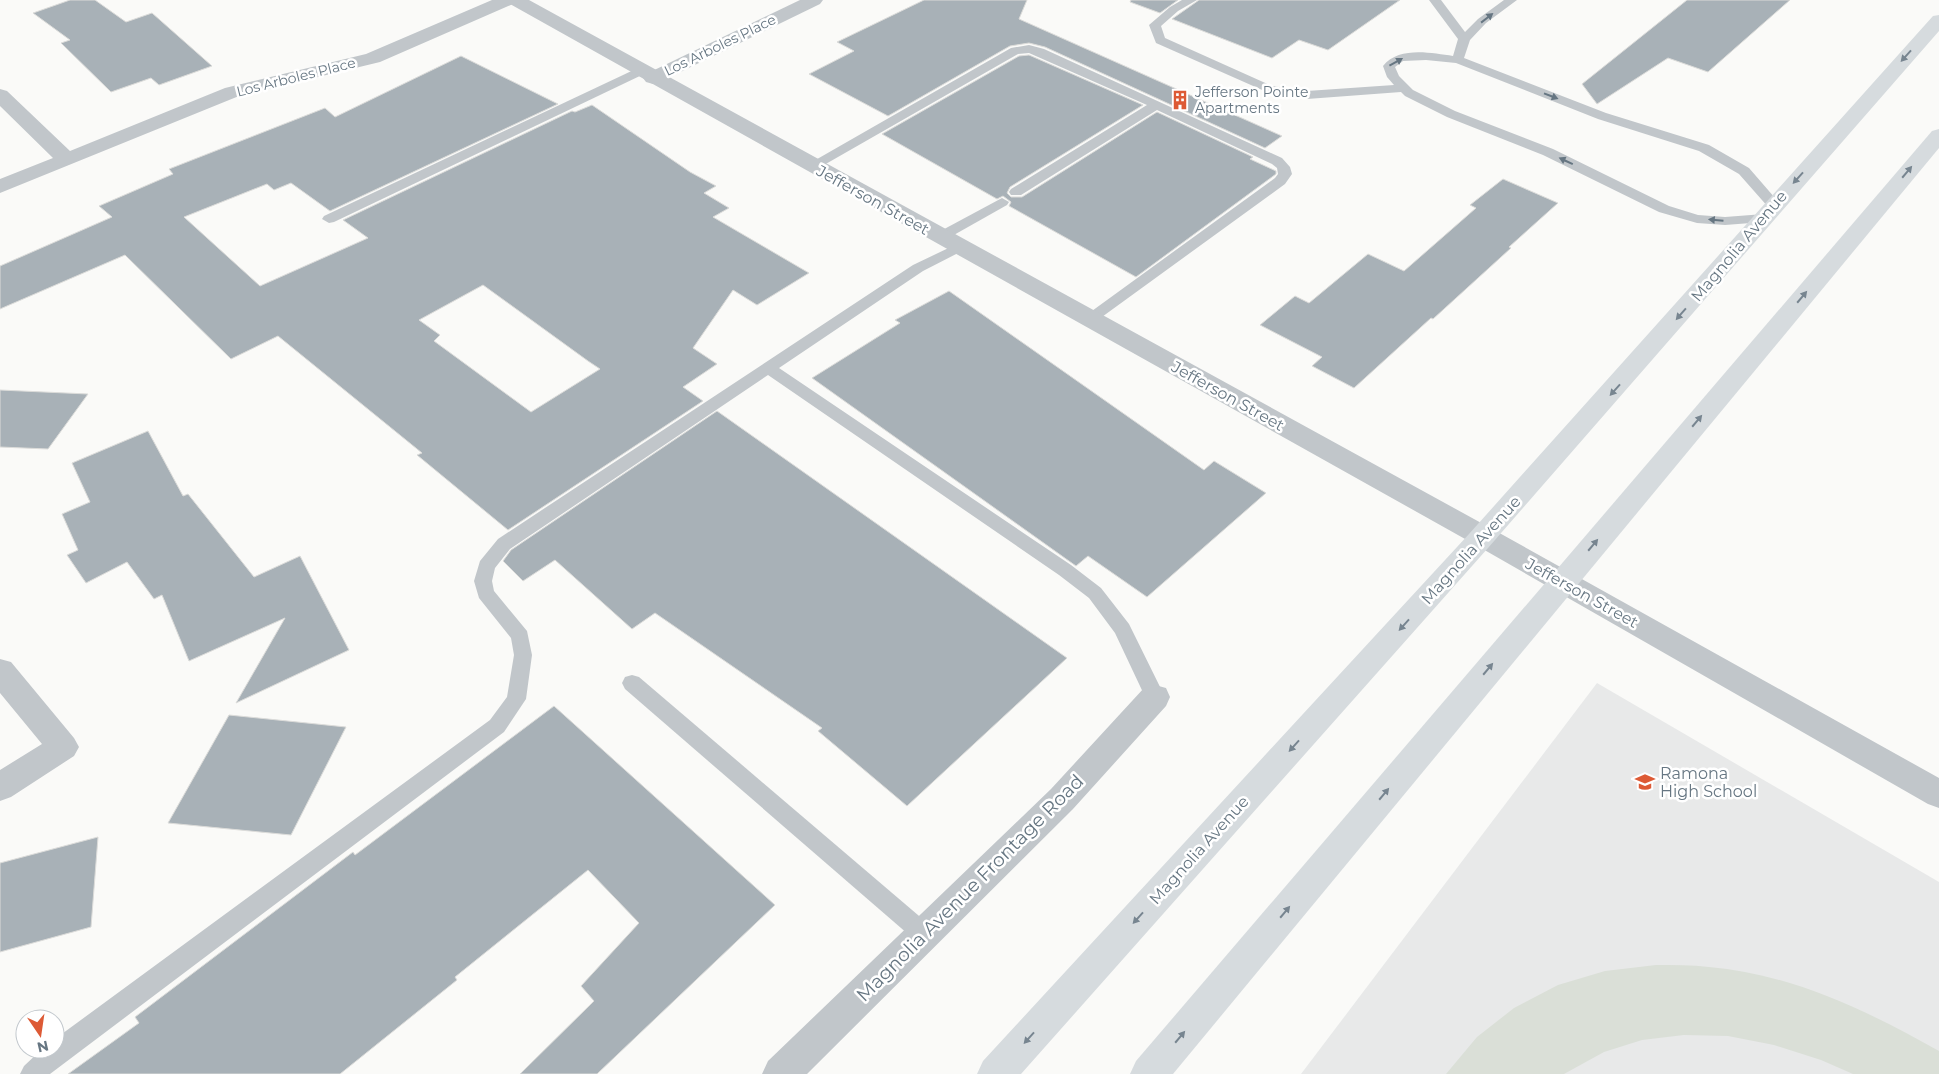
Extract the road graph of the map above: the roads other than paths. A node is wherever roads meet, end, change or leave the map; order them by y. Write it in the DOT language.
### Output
graph roads {
  1 [pos="507,0"];
  2 [pos="516,0"];
  3 [pos="814,0"];
  4 [pos="1191,0"];
  5 [pos="1435,0"];
  6 [pos="1511,0"];
  7 [pos="1939,20"];
  8 [pos="1464,39"];
  9 [pos="1458,60"];
  10 [pos="646,74"];
  11 [pos="1403,88"];
  12 [pos="0,95"];
  13 [pos="1156,105"];
  14 [pos="1939,135"];
  15 [pos="67,160"];
  16 [pos="812,166"];
  17 [pos="0,187"];
  18 [pos="1016,192"];
  19 [pos="1002,202"];
  20 [pos="1769,212"];
  21 [pos="329,219"];
  22 [pos="940,237"];
  23 [pos="959,247"];
  24 [pos="1090,320"];
  25 [pos="768,368"];
  26 [pos="1484,537"];
  27 [pos="1561,582"];
  28 [pos="0,671"];
  29 [pos="632,683"];
  30 [pos="1155,697"];
  31 [pos="0,786"];
  32 [pos="1939,794"];
  33 [pos="924,934"];
  34 [pos="32,1074"];
  35 [pos="781,1074"];
  36 [pos="996,1074"];
  37 [pos="1149,1074"];
  1 -- 15 [label="street, Los Arboles Place"];
  2 -- 10 [label="street, Jefferson Street"];
  3 -- 10 [label="street, Los Arboles Place"];
  4 -- 11 [label="lane"];
  5 -- 8 [label="lane"];
  8 -- 6 [label="lane, one-way"];
  7 -- 20 [label="main road, Magnolia Avenue, one-way"];
  8 -- 9 [label="lane"];
  11 -- 9 [label="lane, one-way"];
  9 -- 20 [label="lane, one-way"];
  10 -- 16 [label="street, Jefferson Street"];
  10 -- 21 [label="lane"];
  20 -- 11 [label="lane, one-way"];
  12 -- 15 [label="street"];
  13 -- 16 [label="lane"];
  13 -- 18 [label="lane"];
  13 -- 24 [label="lane"];
  27 -- 14 [label="main road, one-way"];
  15 -- 17 [label="street, Los Arboles Place"];
  16 -- 22 [label="street, Jefferson Street"];
  19 -- 22 [label="lane"];
  20 -- 26 [label="main road, Magnolia Avenue, one-way"];
  22 -- 23 [label="street, Jefferson Street"];
  23 -- 24 [label="street, Jefferson Street"];
  23 -- 25 [label="lane"];
  24 -- 26 [label="street, Jefferson Street"];
  25 -- 30 [label="lane"];
  25 -- 34 [label="lane"];
  26 -- 27 [label="street, Jefferson Street"];
  26 -- 36 [label="main road, Magnolia Avenue, one-way"];
  27 -- 32 [label="street, Jefferson Street"];
  37 -- 27 [label="main road, one-way"];
  28 -- 31 [label="street"];
  29 -- 33 [label="lane"];
  30 -- 33 [label="street, Magnolia Avenue Frontage Road"];
  33 -- 35 [label="street, Magnolia Avenue Frontage Road"];
}
